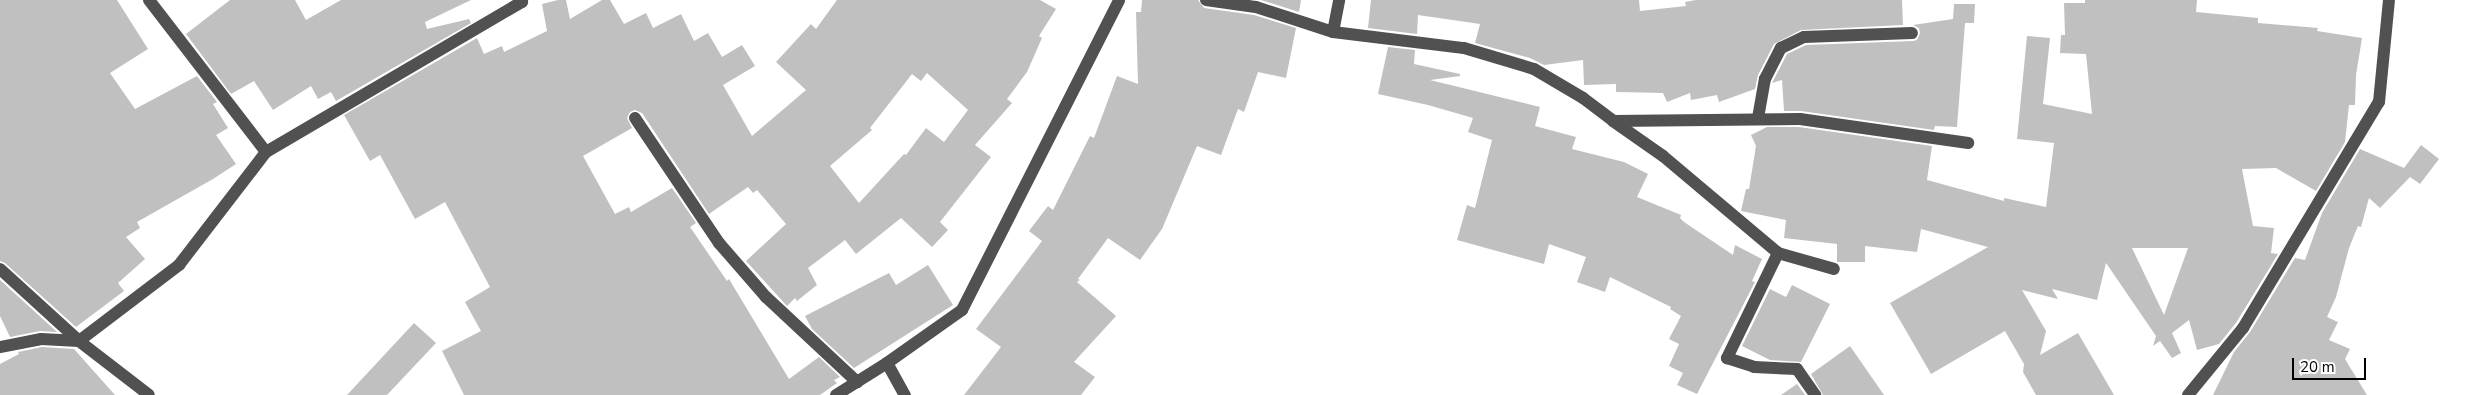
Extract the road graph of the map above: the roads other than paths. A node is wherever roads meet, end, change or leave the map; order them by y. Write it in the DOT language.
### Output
graph roads {
  1 [pos="149,0"];
  2 [pos="521,0"];
  3 [pos="1119,0"];
  4 [pos="1206,0"];
  5 [pos="1339,0"];
  6 [pos="2389,0"];
  7 [pos="1333,32"];
  8 [pos="1912,33"];
  9 [pos="635,118"];
  10 [pos="1758,118"];
  11 [pos="1612,122"];
  12 [pos="1968,143"];
  13 [pos="266,152"];
  14 [pos="1778,253"];
  15 [pos="0,269"];
  16 [pos="1834,269"];
  17 [pos="79,342"];
  18 [pos="0,347"];
  19 [pos="887,364"];
  20 [pos="857,382"];
  21 [pos="148,395"];
  22 [pos="836,395"];
  23 [pos="905,395"];
  24 [pos="1815,395"];
  25 [pos="2188,395"];
  1 -- 13 [label="street"];
  2 -- 13 [label="street"];
  3 -- 19 [label="street"];
  4 -- 7 [label="street"];
  5 -- 7 [label="street"];
  6 -- 25 [label="street"];
  7 -- 11 [label="street"];
  8 -- 10 [label="street"];
  9 -- 20 [label="street"];
  10 -- 11 [label="street"];
  10 -- 12 [label="street"];
  11 -- 14 [label="street"];
  13 -- 17 [label="street"];
  14 -- 16 [label="street"];
  14 -- 24 [label="street"];
  15 -- 17 [label="street"];
  17 -- 18 [label="street"];
  17 -- 21 [label="street"];
  19 -- 20 [label="street"];
  19 -- 23 [label="street"];
  20 -- 22 [label="street"];
}
